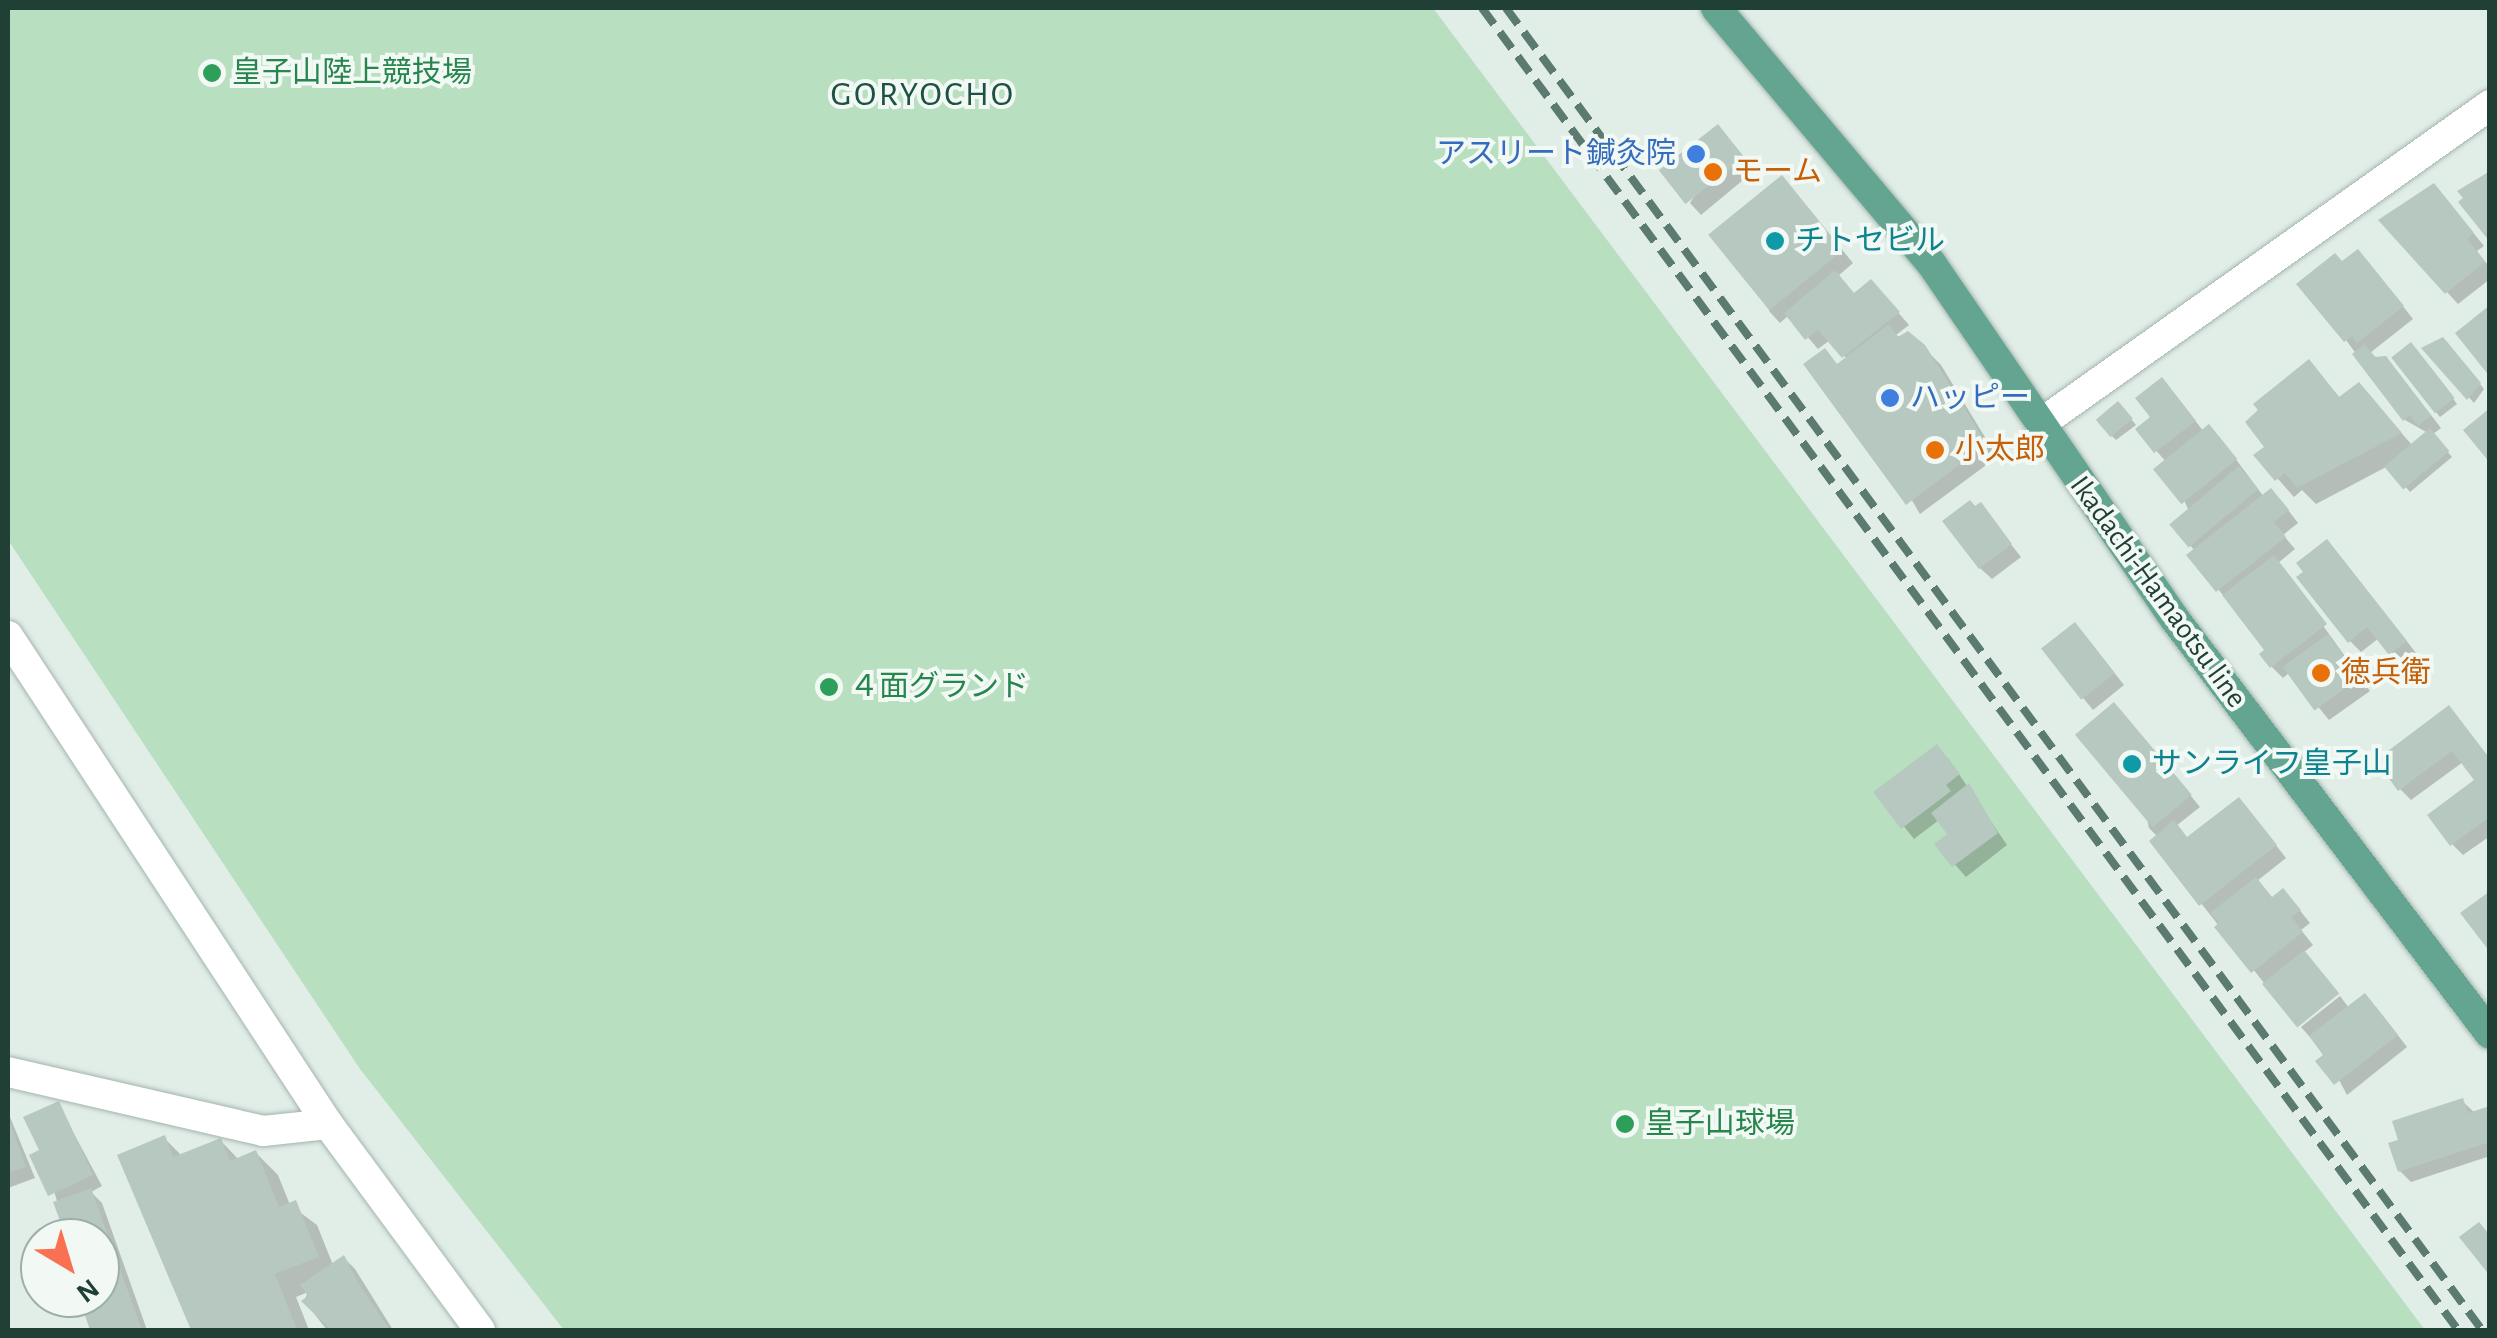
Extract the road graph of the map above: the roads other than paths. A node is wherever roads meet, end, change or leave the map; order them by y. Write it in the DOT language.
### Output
graph roads {
  1 [pos="1716,8"];
  2 [pos="2490,105"];
  3 [pos="2040,424"];
  4 [pos="8,636"];
  5 [pos="2490,1034"];
  6 [pos="8,1072"];
  7 [pos="328,1124"];
  8 [pos="480,1330"];
  1 -- 3 [label="main road, Ikadachi-Hamaotsu line"];
  2 -- 3 [label="street"];
  3 -- 5 [label="main road, Ikadachi-Hamaotsu line"];
  4 -- 7 [label="street"];
  6 -- 7 [label="street"];
  7 -- 8 [label="street"];
}
